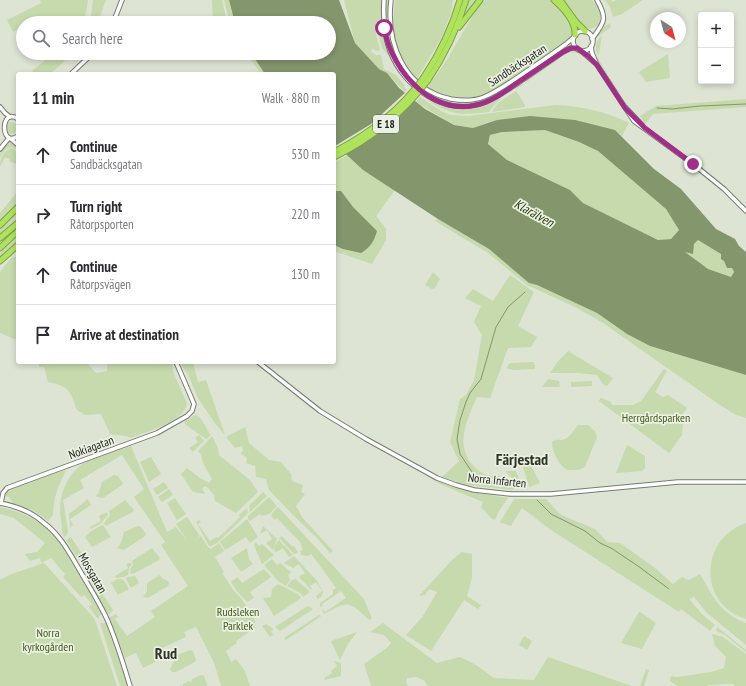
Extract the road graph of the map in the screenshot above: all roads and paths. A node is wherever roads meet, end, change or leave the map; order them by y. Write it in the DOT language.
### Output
graph roads {
  1 [pos="122,0"];
  2 [pos="384,0"];
  3 [pos="391,0"];
  4 [pos="460,0"];
  5 [pos="466,0"];
  6 [pos="480,0"];
  7 [pos="554,0"];
  8 [pos="560,0"];
  9 [pos="597,0"];
  10 [pos="116,16"];
  11 [pos="600,29"];
  12 [pos="587,32"];
  13 [pos="455,33"];
  14 [pos="574,36"];
  15 [pos="592,39"];
  16 [pos="591,46"];
  17 [pos="578,49"];
  18 [pos="86,60"];
  19 [pos="597,65"];
  20 [pos="73,72"];
  21 [pos="426,78"];
  22 [pos="0,107"];
  23 [pos="15,117"];
  24 [pos="0,128"];
  25 [pos="16,136"];
  26 [pos="10,138"];
  27 [pos="16,143"];
  28 [pos="0,149"];
  29 [pos="336,151"];
  30 [pos="336,156"];
  31 [pos="16,209"];
  32 [pos="746,211"];
  33 [pos="0,225"];
  34 [pos="16,225"];
  35 [pos="16,233"];
  36 [pos="0,238"];
  37 [pos="0,248"];
  38 [pos="16,248"];
  39 [pos="0,261"];
  40 [pos="177,364"];
  41 [pos="261,364"];
  42 [pos="746,482"];
  43 [pos="0,503"];
  44 [pos="130,686"];
  1 -- 10 [label="street"];
  2 -- 17 [label="street, Sandbäcksgatan"];
  3 -- 14 [label="street, Sandbäcksgatan"];
  4 -- 21 [label="highway, E 18"];
  5 -- 13 [label="highway, E 18"];
  6 -- 13 [label="highway"];
  7 -- 14 [label="highway"];
  8 -- 12 [label="highway"];
  9 -- 11 [label="street"];
  11 -- 12 [label="street"];
  11 -- 15 [label="street"];
  12 -- 14 [label="street"];
  12 -- 15 [label="street"];
  13 -- 21 [label="highway, E 18"];
  14 -- 17 [label="street"];
  15 -- 16 [label="street"];
  16 -- 17 [label="street"];
  16 -- 19 [label="street"];
  17 -- 19 [label="street"];
  18 -- 20 [label="street"];
  19 -- 32 [label="street"];
  21 -- 29 [label="highway, E 18, bridge"];
  21 -- 30 [label="highway, E 18, bridge"];
  22 -- 23 [label="street"];
  23 -- 24 [label="street"];
  24 -- 26 [label="street"];
  25 -- 26 [label="street"];
  26 -- 27 [label="street"];
  26 -- 28 [label="street"];
  31 -- 33 [label="highway"];
  34 -- 36 [label="highway"];
  35 -- 37 [label="highway"];
  38 -- 39 [label="highway"];
  40 -- 43 [label="street, Nokiagatan"];
  41 -- 42 [label="street, Norra Infarten"];
  43 -- 44 [label="street, Mossgatan"];
}
